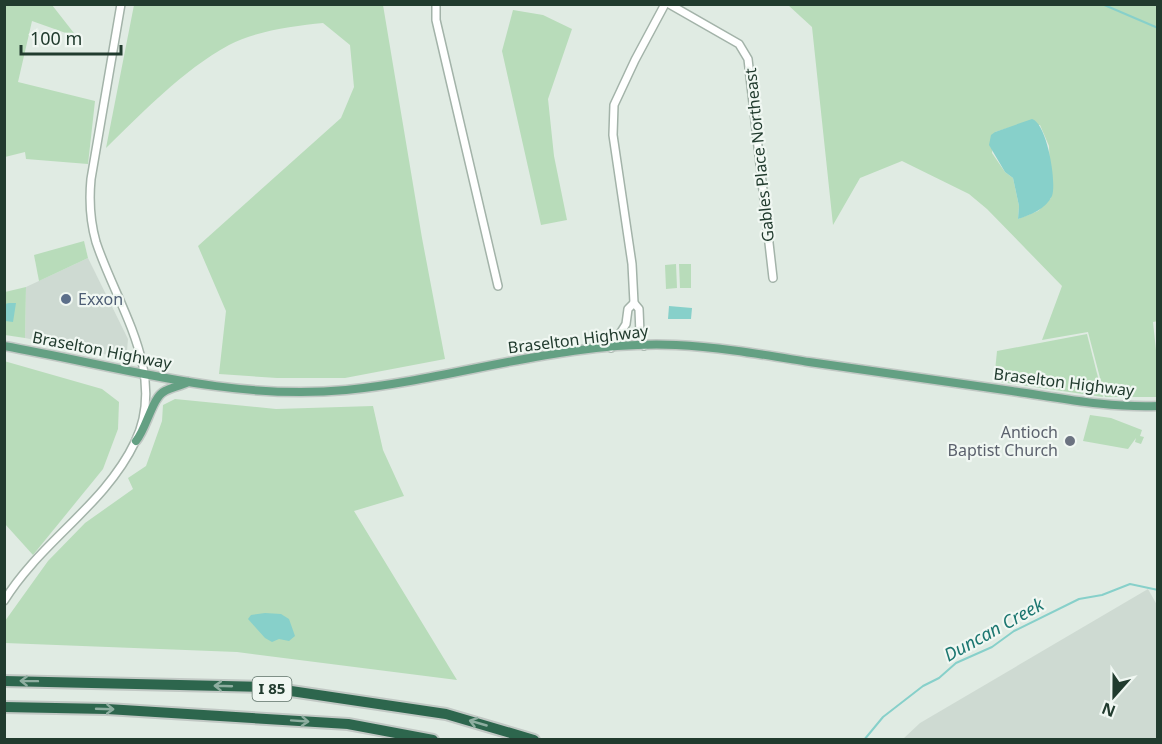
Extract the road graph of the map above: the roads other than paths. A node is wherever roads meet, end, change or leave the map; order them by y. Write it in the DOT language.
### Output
graph roads {
  1 [pos="121,4"];
  2 [pos="436,4"];
  3 [pos="667,4"];
  4 [pos="772,278"];
  5 [pos="498,286"];
  6 [pos="634,303"];
  7 [pos="4,346"];
  8 [pos="644,346"];
  9 [pos="611,348"];
  10 [pos="145,375"];
  11 [pos="188,382"];
  12 [pos="1158,406"];
  13 [pos="136,441"];
  14 [pos="4,601"];
  15 [pos="4,681"];
  16 [pos="4,707"];
  17 [pos="433,740"];
  18 [pos="534,740"];
  1 -- 10 [label="street"];
  2 -- 5 [label="street"];
  3 -- 4 [label="street, Gables Place Northeast"];
  3 -- 6 [label="street"];
  6 -- 8 [label="street"];
  6 -- 9 [label="street"];
  7 -- 10 [label="main road, Braselton Highway"];
  8 -- 9 [label="main road, Braselton Highway"];
  8 -- 12 [label="main road, Braselton Highway"];
  9 -- 11 [label="main road, Braselton Highway"];
  10 -- 11 [label="main road, Braselton Highway"];
  10 -- 13 [label="street"];
  11 -- 13 [label="main road"];
  13 -- 14 [label="street"];
  18 -- 15 [label="highway, I 85, one-way"];
  16 -- 17 [label="highway, I 85, one-way"];
}
